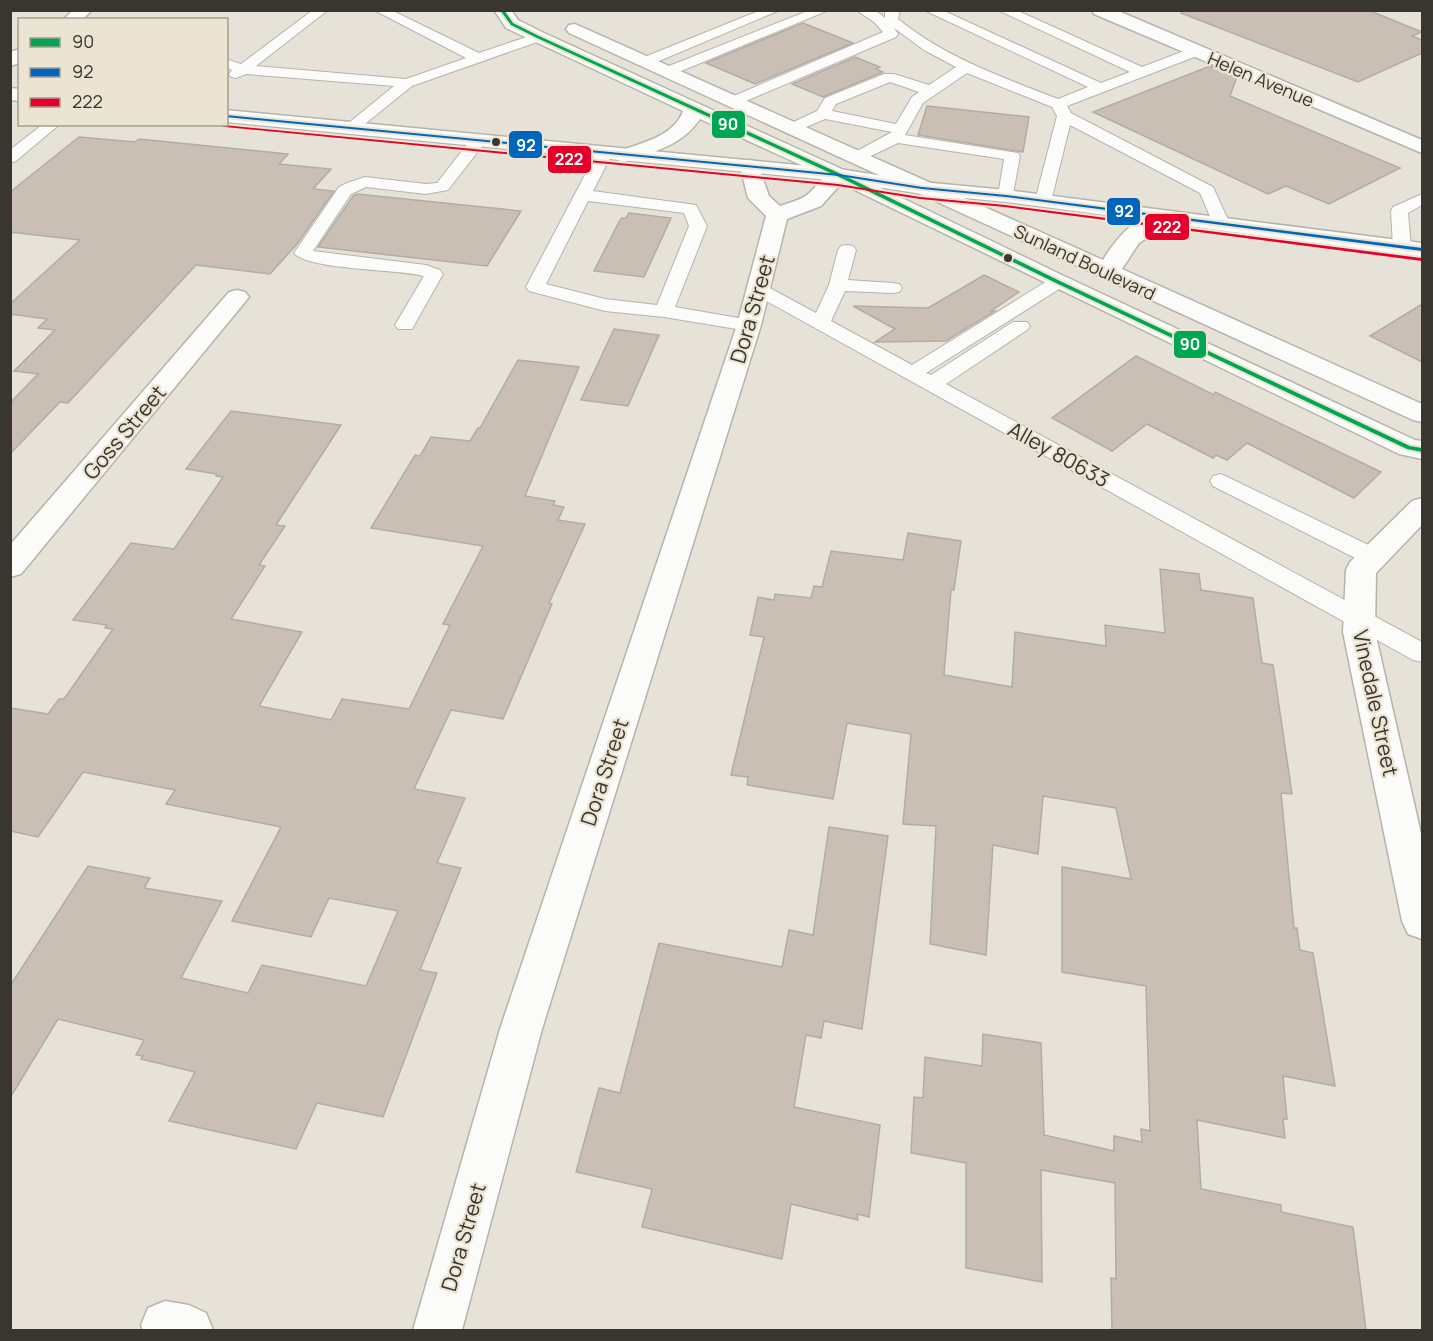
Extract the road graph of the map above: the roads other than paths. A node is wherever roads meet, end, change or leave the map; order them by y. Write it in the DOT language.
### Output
graph roads {
  1 [pos="322,10"];
  2 [pos="380,10"];
  3 [pos="502,10"];
  4 [pos="774,10"];
  5 [pos="823,10"];
  6 [pos="894,10"];
  7 [pos="930,10"];
  8 [pos="1004,10"];
  9 [pos="1100,10"];
  10 [pos="871,12"];
  11 [pos="559,21"];
  12 [pos="897,32"];
  13 [pos="538,37"];
  14 [pos="1197,51"];
  15 [pos="476,57"];
  16 [pos="647,61"];
  17 [pos="228,64"];
  18 [pos="967,66"];
  19 [pos="243,69"];
  20 [pos="669,71"];
  21 [pos="1140,71"];
  22 [pos="228,80"];
  23 [pos="407,83"];
  24 [pos="1099,87"];
  25 [pos="932,91"];
  26 [pos="734,101"];
  27 [pos="694,108"];
  28 [pos="1062,110"];
  29 [pos="823,114"];
  30 [pos="228,116"];
  31 [pos="50,126"];
  32 [pos="792,128"];
  33 [pos="350,129"];
  34 [pos="898,133"];
  35 [pos="478,141"];
  36 [pos="1422,147"];
  37 [pos="614,155"];
  38 [pos="10,158"];
  39 [pos="855,158"];
  40 [pos="750,166"];
  41 [pos="839,175"];
  42 [pos="922,188"];
  43 [pos="583,195"];
  44 [pos="1006,196"];
  45 [pos="1422,199"];
  46 [pos="1043,201"];
  47 [pos="777,215"];
  48 [pos="1165,217"];
  49 [pos="1221,224"];
  50 [pos="1412,248"];
  51 [pos="847,250"];
  52 [pos="1109,272"];
  53 [pos="838,285"];
  54 [pos="1067,286"];
  55 [pos="893,288"];
  56 [pos="760,290"];
  57 [pos="237,297"];
  58 [pos="664,311"];
  59 [pos="821,323"];
  60 [pos="405,325"];
  61 [pos="749,325"];
  62 [pos="912,373"];
  63 [pos="932,384"];
  64 [pos="1422,414"];
  65 [pos="1422,450"];
  66 [pos="1221,481"];
  67 [pos="1418,519"];
  68 [pos="1374,557"];
  69 [pos="10,566"];
  70 [pos="1359,618"];
  71 [pos="1422,653"];
  72 [pos="1422,921"];
  73 [pos="437,1330"];
  1 -- 19 [label="lane"];
  2 -- 15 [label="lane"];
  3 -- 13 [label="main road, Sunland Boulevard"];
  4 -- 16 [label="lane"];
  5 -- 20 [label="lane"];
  6 -- 12 [label="lane"];
  7 -- 24 [label="lane"];
  8 -- 21 [label="lane"];
  9 -- 14 [label="main road, Helen Avenue"];
  10 -- 12 [label="lane"];
  11 -- 16 [label="main road, Sunland Boulevard"];
  12 -- 18 [label="lane"];
  12 -- 26 [label="lane"];
  13 -- 15 [label="lane"];
  13 -- 27 [label="main road, Sunland Boulevard"];
  14 -- 21 [label="lane"];
  14 -- 36 [label="main road, Helen Avenue"];
  15 -- 23 [label="lane"];
  16 -- 20 [label="main road, Sunland Boulevard"];
  17 -- 19 [label="lane"];
  18 -- 25 [label="lane"];
  18 -- 28 [label="lane"];
  19 -- 22 [label="lane"];
  19 -- 23 [label="lane"];
  20 -- 26 [label="main road, Sunland Boulevard"];
  21 -- 24 [label="lane"];
  23 -- 33 [label="lane"];
  24 -- 28 [label="lane"];
  25 -- 29 [label="lane"];
  25 -- 34 [label="lane"];
  26 -- 32 [label="main road, Sunland Boulevard"];
  27 -- 37 [label="main road"];
  27 -- 41 [label="main road, Sunland Boulevard"];
  28 -- 46 [label="lane"];
  28 -- 49 [label="lane"];
  29 -- 32 [label="lane"];
  29 -- 34 [label="lane"];
  30 -- 33 [label="main road"];
  31 -- 38 [label="lane"];
  32 -- 39 [label="main road, Sunland Boulevard"];
  33 -- 35 [label="main road"];
  34 -- 39 [label="lane"];
  34 -- 44 [label="lane"];
  35 -- 37 [label="main road"];
  35 -- 60 [label="lane"];
  37 -- 40 [label="main road"];
  37 -- 43 [label="lane"];
  39 -- 42 [label="main road, Sunland Boulevard"];
  40 -- 41 [label="main road"];
  40 -- 47 [label="main road"];
  41 -- 42 [label="main road"];
  41 -- 47 [label="main road"];
  41 -- 54 [label="main road, Sunland Boulevard"];
  42 -- 44 [label="main road"];
  42 -- 52 [label="main road, Sunland Boulevard"];
  43 -- 58 [label="lane"];
  43 -- 58 [label="lane"];
  44 -- 46 [label="main road"];
  45 -- 50 [label="lane"];
  46 -- 48 [label="main road"];
  47 -- 56 [label="main road, Dora Street"];
  48 -- 49 [label="main road"];
  48 -- 52 [label="main road"];
  49 -- 50 [label="main road"];
  51 -- 53 [label="lane"];
  52 -- 64 [label="main road, Sunland Boulevard"];
  53 -- 55 [label="lane"];
  53 -- 59 [label="lane"];
  54 -- 62 [label="lane"];
  54 -- 63 [label="lane"];
  54 -- 65 [label="main road, Sunland Boulevard"];
  56 -- 59 [label="lane, Alley 80633"];
  56 -- 61 [label="main road, Dora Street"];
  57 -- 69 [label="main road, Goss Street"];
  58 -- 61 [label="lane"];
  59 -- 62 [label="lane, Alley 80633"];
  61 -- 73 [label="main road, Dora Street"];
  62 -- 63 [label="lane, Alley 80633"];
  63 -- 70 [label="lane, Alley 80633"];
  66 -- 68 [label="lane"];
  67 -- 68 [label="main road, Vinedale Street"];
  68 -- 70 [label="main road, Vinedale Street"];
  70 -- 71 [label="lane, Alley 80633"];
  70 -- 72 [label="main road, Vinedale Street"];
}
